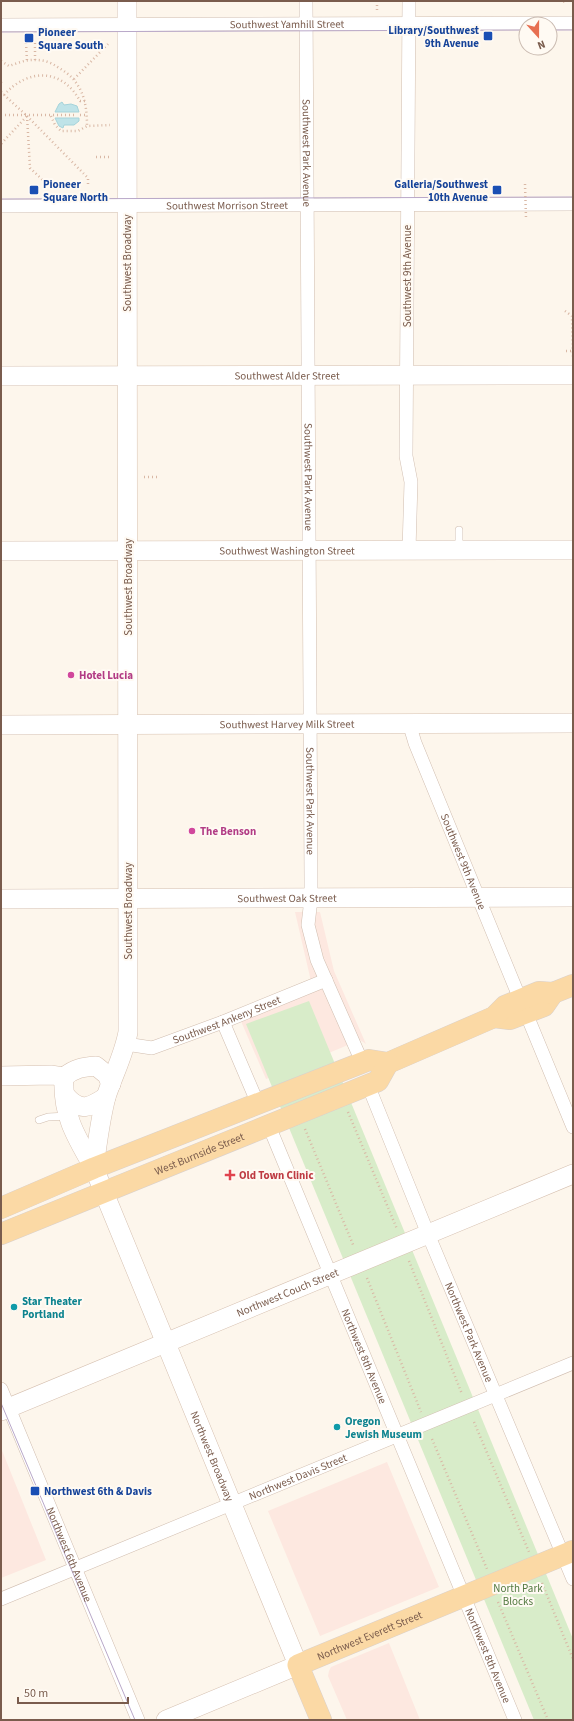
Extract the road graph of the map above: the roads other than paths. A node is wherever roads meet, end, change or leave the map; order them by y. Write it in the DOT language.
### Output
graph roads {
  1 [pos="127,1"];
  2 [pos="306,1"];
  3 [pos="409,1"];
  4 [pos="573,23"];
  5 [pos="127,24"];
  6 [pos="306,24"];
  7 [pos="409,24"];
  8 [pos="1,25"];
  9 [pos="573,204"];
  10 [pos="126,205"];
  11 [pos="307,205"];
  12 [pos="407,205"];
  13 [pos="1,206"];
  14 [pos="573,374"];
  15 [pos="128,375"];
  16 [pos="406,375"];
  17 [pos="1,376"];
  18 [pos="308,376"];
  19 [pos="459,530"];
  20 [pos="310,550"];
  21 [pos="409,550"];
  22 [pos="459,550"];
  23 [pos="573,550"];
  24 [pos="1,551"];
  25 [pos="128,551"];
  26 [pos="409,723"];
  27 [pos="573,723"];
  28 [pos="310,724"];
  29 [pos="1,725"];
  30 [pos="128,725"];
  31 [pos="573,896"];
  32 [pos="477,897"];
  33 [pos="128,899"];
  34 [pos="311,899"];
  35 [pos="1,900"];
  36 [pos="326,980"];
  37 [pos="573,985"];
  38 [pos="523,1006"];
  39 [pos="223,1022"];
  40 [pos="126,1044"];
  41 [pos="362,1062"];
  42 [pos="388,1063"];
  43 [pos="8,1075"];
  44 [pos="64,1077"];
  45 [pos="368,1085"];
  46 [pos="109,1090"];
  47 [pos="66,1096"];
  48 [pos="258,1104"];
  49 [pos="68,1116"];
  50 [pos="39,1120"];
  51 [pos="269,1126"];
  52 [pos="573,1127"];
  53 [pos="94,1168"];
  54 [pos="573,1174"];
  55 [pos="104,1192"];
  56 [pos="1,1208"];
  57 [pos="1,1234"];
  58 [pos="428,1234"];
  59 [pos="330,1274"];
  60 [pos="165,1343"];
  61 [pos="573,1363"];
  62 [pos="1,1390"];
  63 [pos="496,1395"];
  64 [pos="5,1409"];
  65 [pos="397,1436"];
  66 [pos="232,1504"];
  67 [pos="568,1554"];
  68 [pos="74,1569"];
  69 [pos="573,1579"];
  70 [pos="464,1597"];
  71 [pos="1,1599"];
  72 [pos="298,1665"];
  73 [pos="138,1720"];
  74 [pos="166,1720"];
  75 [pos="321,1720"];
  76 [pos="515,1720"];
  1 -- 5 [label="main road, Southwest Broadway"];
  2 -- 6 [label="street, Southwest Park Avenue"];
  3 -- 7 [label="street, Southwest 9th Avenue"];
  4 -- 7 [label="street, Southwest Yamhill Street"];
  5 -- 6 [label="street, Southwest Yamhill Street"];
  5 -- 8 [label="street, Southwest Yamhill Street"];
  5 -- 10 [label="main road, Southwest Broadway"];
  6 -- 7 [label="street, Southwest Yamhill Street"];
  6 -- 11 [label="street, Southwest Park Avenue"];
  7 -- 12 [label="street, Southwest 9th Avenue"];
  9 -- 12 [label="street, Southwest Morrison Street"];
  10 -- 11 [label="street, Southwest Morrison Street"];
  10 -- 13 [label="street, Southwest Morrison Street"];
  10 -- 15 [label="main road, Southwest Broadway"];
  11 -- 12 [label="street, Southwest Morrison Street"];
  11 -- 18 [label="street, Southwest Park Avenue"];
  12 -- 16 [label="street, Southwest 9th Avenue"];
  14 -- 16 [label="main road, Southwest Alder Street"];
  15 -- 17 [label="main road, Southwest Alder Street"];
  15 -- 18 [label="main road, Southwest Alder Street"];
  15 -- 25 [label="main road, Southwest Broadway"];
  16 -- 18 [label="main road, Southwest Alder Street"];
  16 -- 21 [label="street, Southwest 9th Avenue"];
  18 -- 20 [label="street, Southwest Park Avenue"];
  19 -- 22 [label="lane"];
  20 -- 21 [label="main road, Southwest Washington Street"];
  20 -- 25 [label="main road, Southwest Washington Street"];
  20 -- 28 [label="street, Southwest Park Avenue"];
  21 -- 22 [label="main road, Southwest Washington Street"];
  22 -- 23 [label="main road, Southwest Washington Street"];
  24 -- 25 [label="main road, Southwest Washington Street"];
  25 -- 30 [label="main road, Southwest Broadway"];
  26 -- 27 [label="main road, Southwest Harvey Milk Street"];
  26 -- 28 [label="main road, Southwest Harvey Milk Street"];
  26 -- 32 [label="street, Southwest 9th Avenue"];
  28 -- 30 [label="main road, Southwest Harvey Milk Street"];
  28 -- 34 [label="street, Southwest Park Avenue"];
  29 -- 30 [label="main road, Southwest Harvey Milk Street"];
  30 -- 33 [label="main road, Southwest Broadway"];
  31 -- 32 [label="main road, Southwest Oak Street"];
  32 -- 34 [label="main road, Southwest Oak Street"];
  32 -- 38 [label="street, Southwest 9th Avenue"];
  33 -- 34 [label="main road, Southwest Oak Street"];
  33 -- 35 [label="main road, Southwest Oak Street"];
  33 -- 40 [label="main road, Southwest Broadway"];
  34 -- 36 [label="street, Southwest Park Avenue"];
  36 -- 39 [label="street, Southwest Ankeny Street"];
  36 -- 41 [label="street, Southwest Park Avenue"];
  37 -- 38 [label="main road"];
  38 -- 42 [label="main road"];
  38 -- 52 [label="street, Southwest 9th Avenue"];
  39 -- 40 [label="street, Southwest Ankeny Street"];
  39 -- 48 [label="street"];
  40 -- 46 [label="main road, Southwest Broadway"];
  41 -- 42 [label="main road"];
  41 -- 48 [label="main road"];
  42 -- 45 [label="main road, West Burnside Street"];
  43 -- 44 [label="main road"];
  44 -- 46 [label="main road"];
  44 -- 47 [label="main road"];
  45 -- 51 [label="main road, West Burnside Street"];
  45 -- 58 [label="street, Northwest Park Avenue"];
  46 -- 47 [label="main road"];
  46 -- 53 [label="main road, Southwest Broadway"];
  47 -- 49 [label="main road"];
  48 -- 53 [label="main road"];
  49 -- 50 [label="lane"];
  49 -- 53 [label="main road"];
  51 -- 55 [label="main road, West Burnside Street"];
  51 -- 59 [label="street, Northwest 8th Avenue"];
  53 -- 55 [label="main road"];
  53 -- 56 [label="main road"];
  54 -- 58 [label="main road, Northwest Couch Street"];
  55 -- 57 [label="main road, West Burnside Street"];
  55 -- 60 [label="main road, Northwest Broadway"];
  58 -- 59 [label="main road, Northwest Couch Street"];
  58 -- 63 [label="street, Northwest Park Avenue"];
  59 -- 60 [label="main road, Northwest Couch Street"];
  59 -- 65 [label="street, Northwest 8th Avenue"];
  60 -- 64 [label="main road, Northwest Couch Street"];
  60 -- 66 [label="main road, Northwest Broadway"];
  61 -- 63 [label="street, Northwest Davis Street"];
  62 -- 64 [label="street, Northwest 6th Avenue"];
  63 -- 65 [label="street, Northwest Davis Street"];
  63 -- 67 [label="street, Northwest Park Avenue"];
  64 -- 68 [label="street, Northwest 6th Avenue"];
  65 -- 66 [label="street, Northwest Davis Street"];
  65 -- 70 [label="street, Northwest 8th Avenue"];
  66 -- 68 [label="street, Northwest Davis Street"];
  66 -- 72 [label="main road, Northwest Broadway"];
  67 -- 69 [label="street, Northwest Park Avenue"];
  67 -- 70 [label="main road, Northwest Everett Street"];
  68 -- 71 [label="street, Northwest Davis Street"];
  68 -- 73 [label="street, Northwest 6th Avenue"];
  70 -- 72 [label="main road, Northwest Everett Street"];
  70 -- 76 [label="street, Northwest 8th Avenue"];
  72 -- 74 [label="main road, Northwest Everett Street"];
  72 -- 75 [label="main road, Northwest Broadway"];
}
